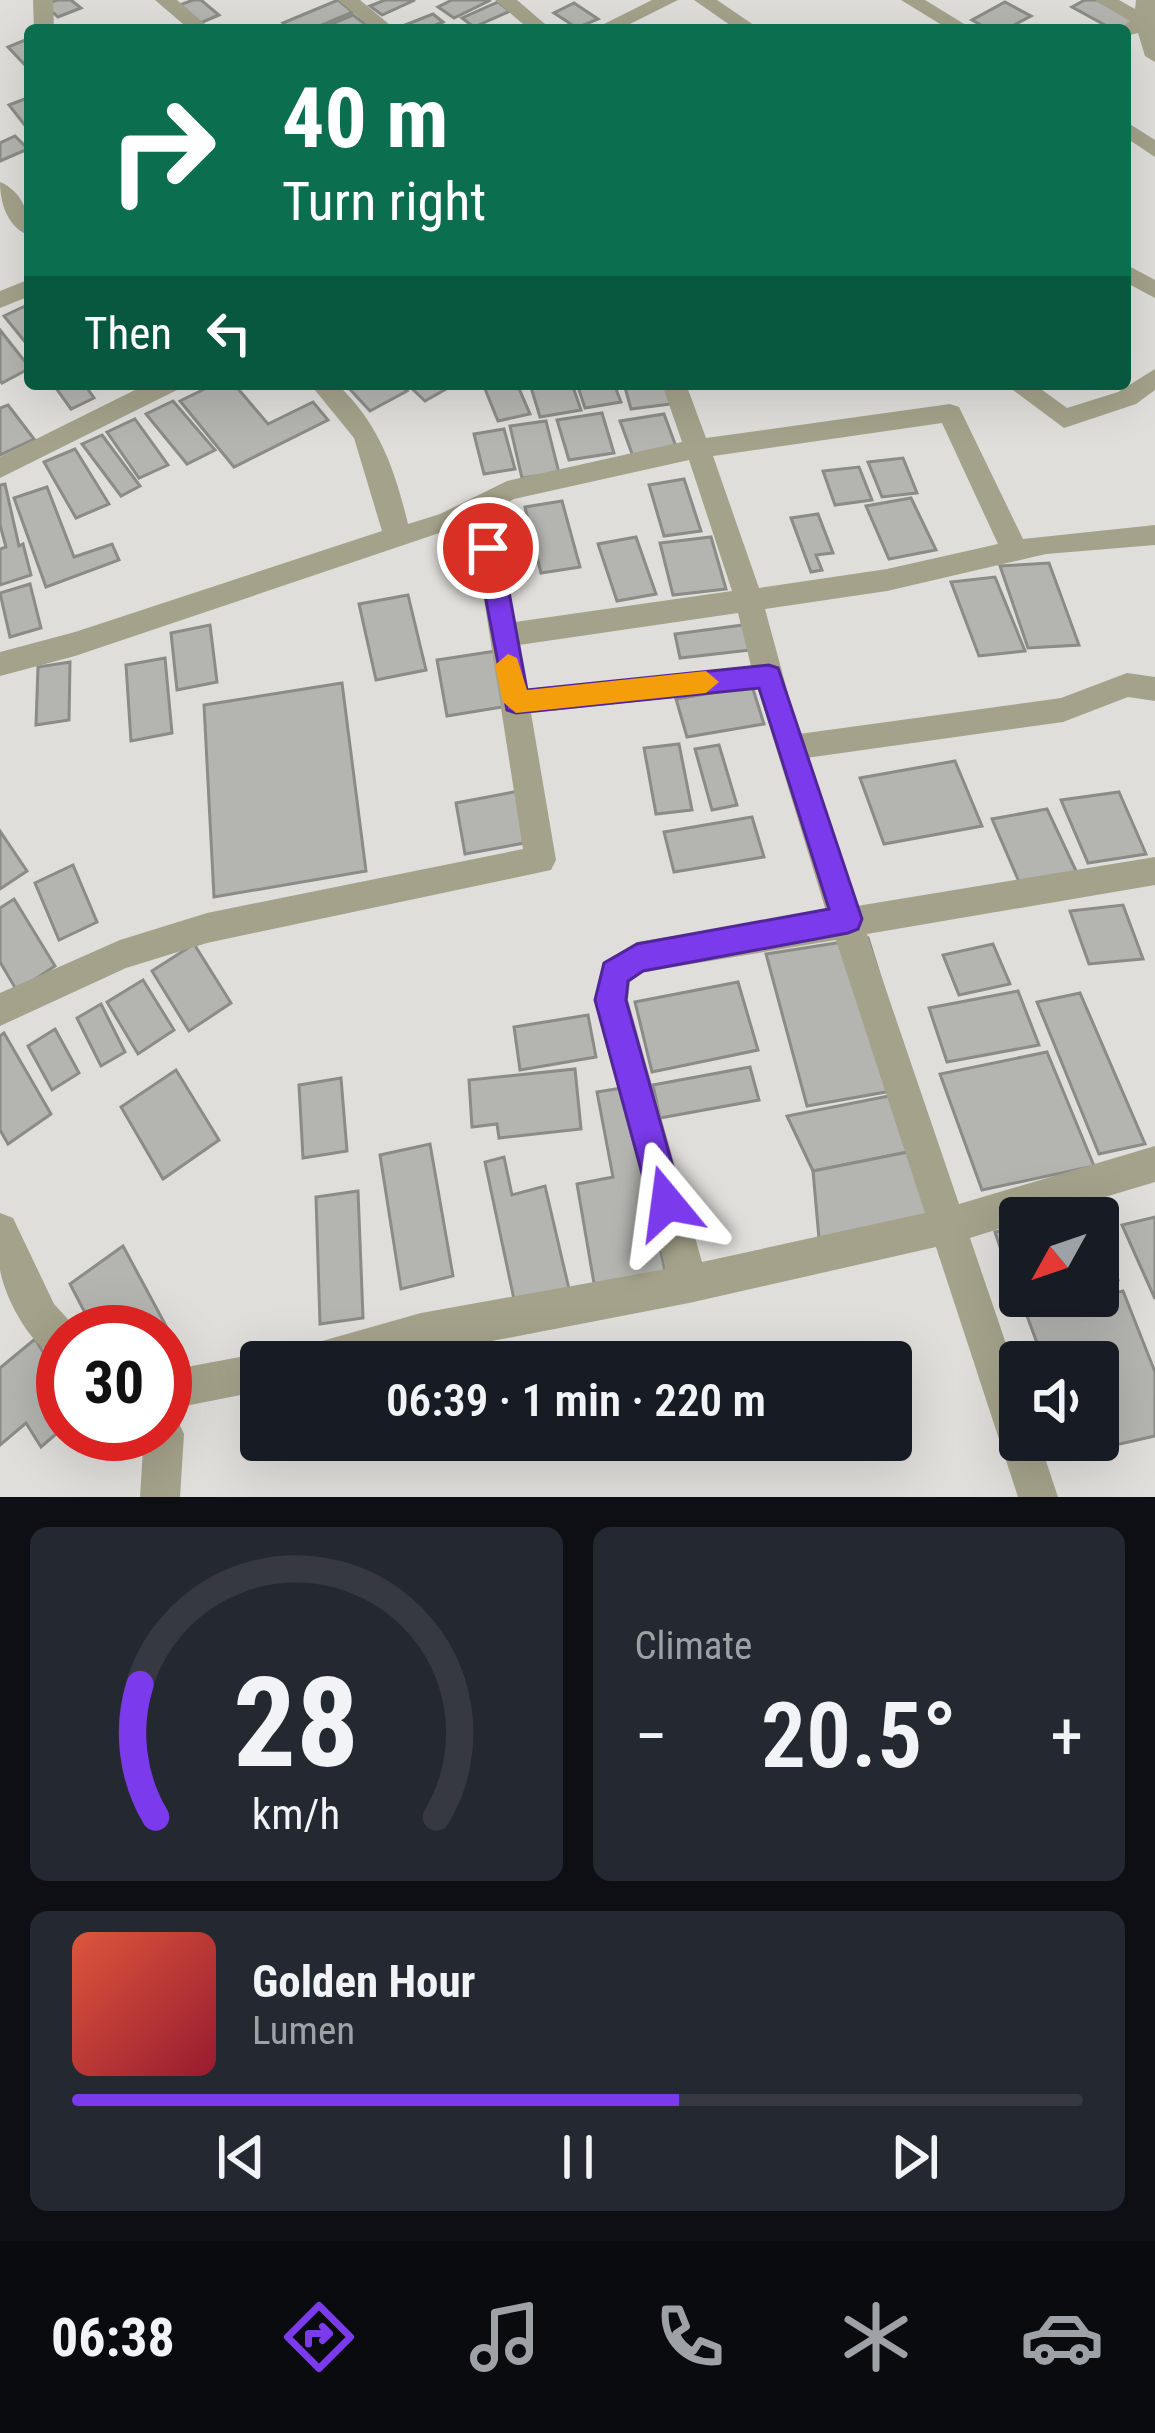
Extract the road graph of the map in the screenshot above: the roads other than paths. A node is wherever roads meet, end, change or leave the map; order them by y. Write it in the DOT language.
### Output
graph roads {
  1 [pos="165,0"];
  2 [pos="348,0"];
  3 [pos="505,0"];
  4 [pos="668,0"];
  5 [pos="704,0"];
  6 [pos="911,0"];
  7 [pos="1105,0"];
  8 [pos="1144,11"];
  9 [pos="195,24"];
  10 [pos="378,24"];
  11 [pos="535,24"];
  12 [pos="615,24"];
  13 [pos="742,24"];
  14 [pos="951,24"];
  15 [pos="1155,56"];
  16 [pos="1131,132"];
  17 [pos="1155,150"];
  18 [pos="0,189"];
  19 [pos="24,221"];
  20 [pos="1155,378"];
  21 [pos="156,390"];
  22 [pos="329,390"];
  23 [pos="676,390"];
  24 [pos="1025,390"];
  25 [pos="694,449"];
  26 [pos="0,468"];
  27 [pos="482,504"];
  28 [pos="1155,535"];
  29 [pos="397,537"];
  30 [pos="1015,551"];
  31 [pos="748,601"];
  32 [pos="501,636"];
  33 [pos="0,664"];
  34 [pos="769,676"];
  35 [pos="1155,689"];
  36 [pos="516,702"];
  37 [pos="788,748"];
  38 [pos="1155,871"];
  39 [pos="848,919"];
  40 [pos="0,1010"];
  41 [pos="1155,1164"];
  42 [pos="947,1226"];
  43 [pos="0,1231"];
  44 [pos="689,1284"];
  45 [pos="36,1307"];
  46 [pos="389,1341"];
  47 [pos="240,1376"];
  48 [pos="192,1385"];
  49 [pos="162,1461"];
  50 [pos="160,1497"];
  51 [pos="1038,1497"];
  1 -- 9 [label="street"];
  2 -- 10 [label="street"];
  3 -- 11 [label="street"];
  4 -- 12 [label="street"];
  5 -- 13 [label="street"];
  6 -- 14 [label="street"];
  7 -- 8 [label="street"];
  8 -- 15 [label="street"];
  16 -- 17 [label="street"];
  18 -- 19 [label="street"];
  20 -- 24 [label="street"];
  21 -- 26 [label="street"];
  22 -- 29 [label="street"];
  23 -- 25 [label="street"];
  25 -- 27 [label="street"];
  25 -- 30 [label="street"];
  25 -- 31 [label="street"];
  27 -- 29 [label="street"];
  27 -- 32 [label="street"];
  28 -- 30 [label="street"];
  29 -- 33 [label="street"];
  30 -- 31 [label="street"];
  31 -- 32 [label="street"];
  31 -- 34 [label="street"];
  32 -- 36 [label="street"];
  34 -- 36 [label="street"];
  34 -- 37 [label="street"];
  35 -- 37 [label="street"];
  36 -- 40 [label="street"];
  37 -- 39 [label="street"];
  38 -- 39 [label="street"];
  39 -- 42 [label="street"];
  39 -- 44 [label="street"];
  41 -- 42 [label="street"];
  42 -- 44 [label="street"];
  42 -- 51 [label="street"];
  43 -- 45 [label="street"];
  44 -- 46 [label="street"];
  47 -- 48 [label="street"];
  49 -- 50 [label="street"];
}
